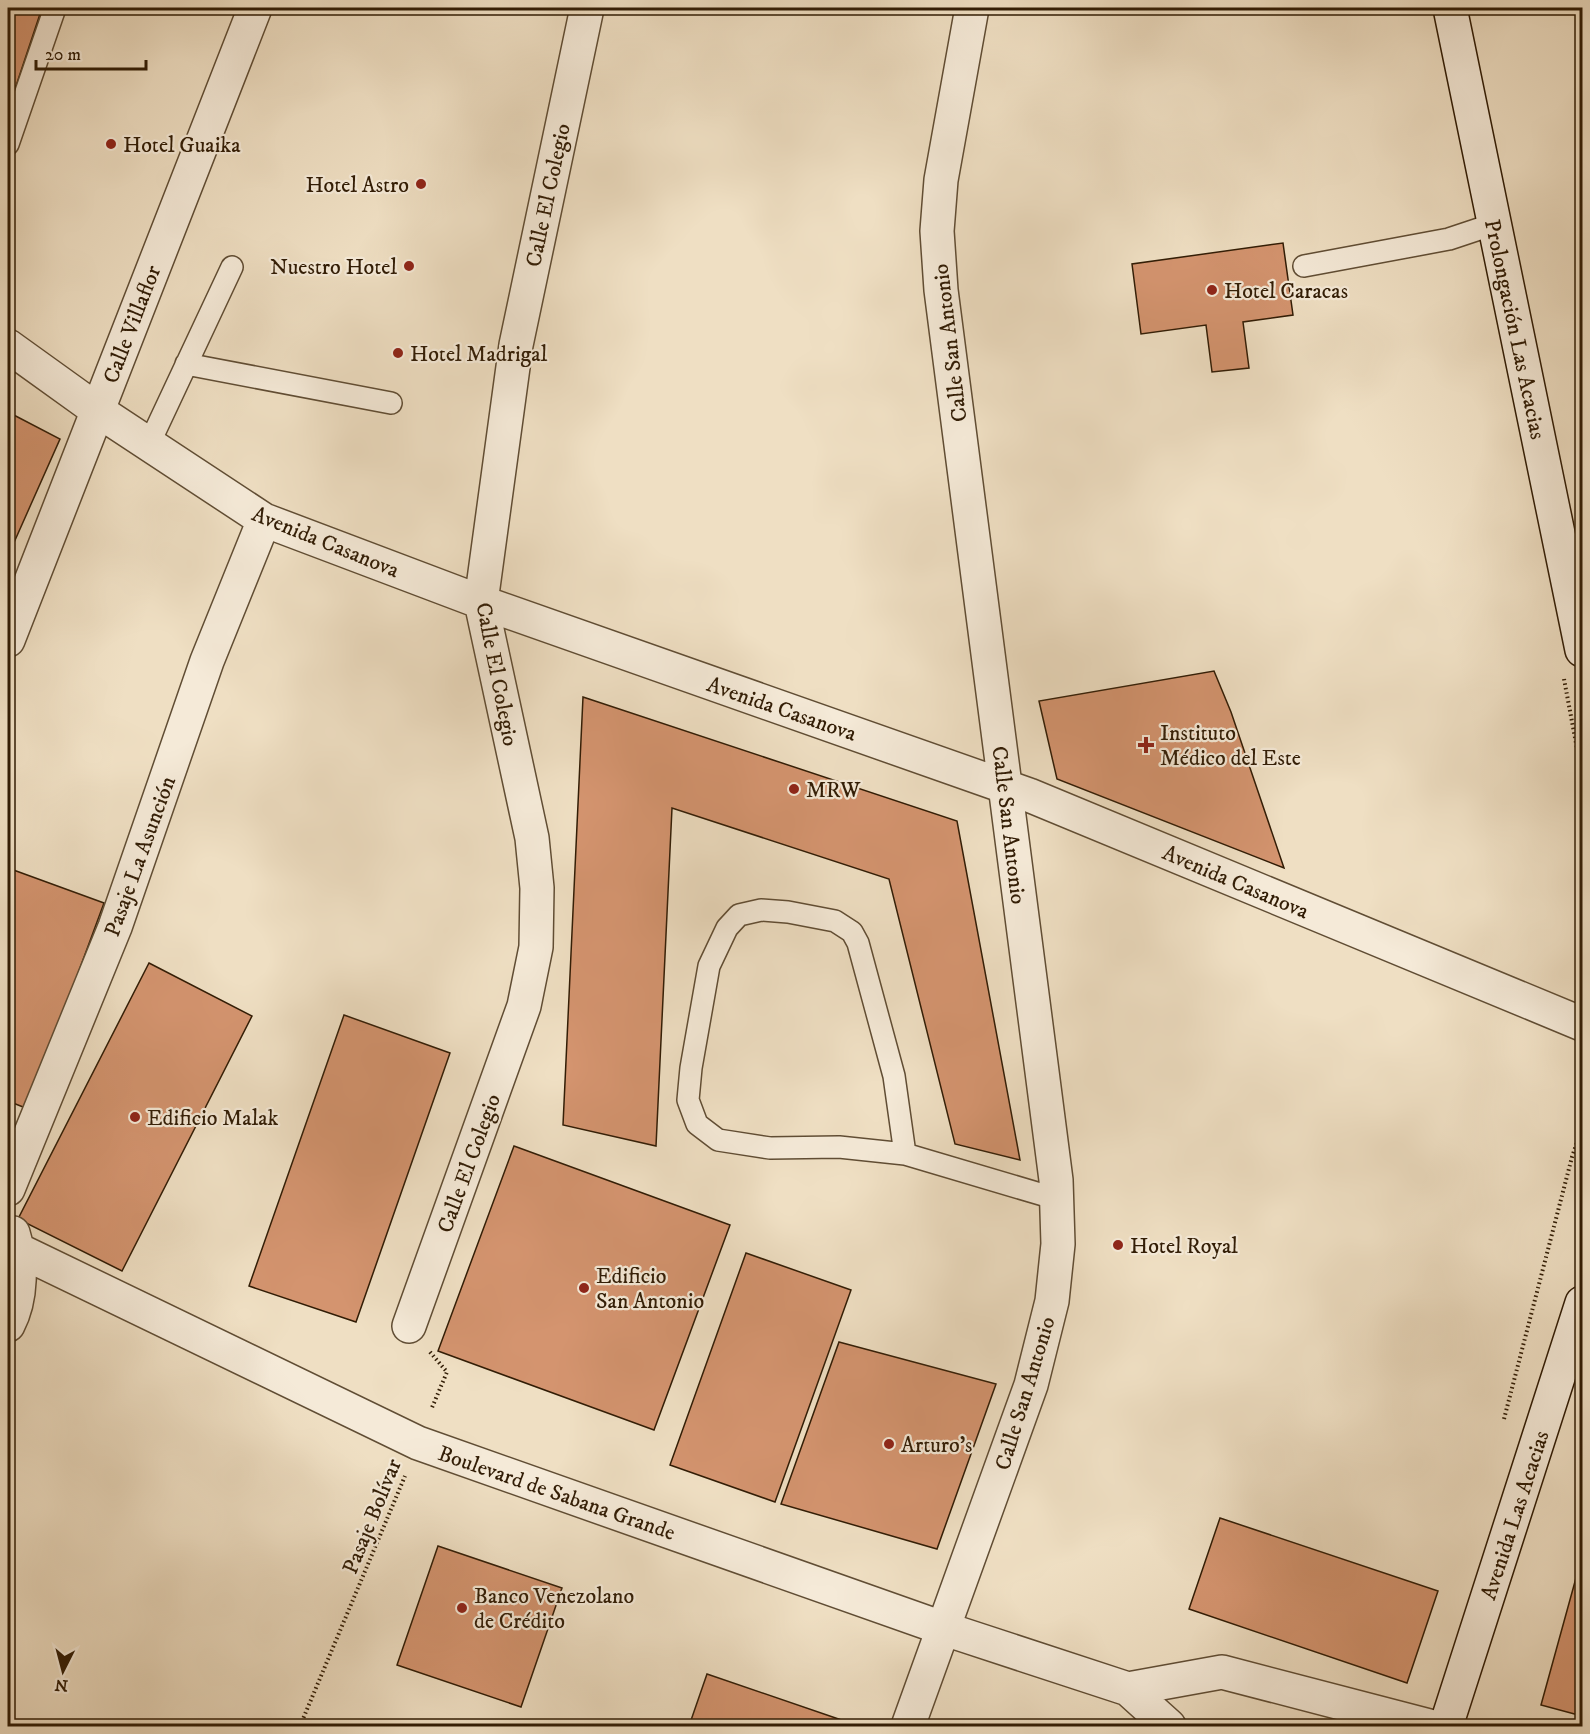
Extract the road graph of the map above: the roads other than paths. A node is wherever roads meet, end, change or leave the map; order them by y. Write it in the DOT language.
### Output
graph roads {
  1 [pos="55,8"];
  2 [pos="255,8"];
  3 [pos="587,8"];
  4 [pos="972,8"];
  5 [pos="1450,8"];
  6 [pos="8,144"];
  7 [pos="1494,224"];
  8 [pos="1304,266"];
  9 [pos="232,267"];
  10 [pos="8,346"];
  11 [pos="186,364"];
  12 [pos="391,403"];
  13 [pos="97,410"];
  14 [pos="149,444"];
  15 [pos="264,520"];
  16 [pos="481,602"];
  17 [pos="8,640"];
  18 [pos="1582,650"];
  19 [pos="1005,786"];
  20 [pos="1582,1024"];
  21 [pos="906,1154"];
  22 [pos="8,1189"];
  23 [pos="1057,1199"];
  24 [pos="11,1239"];
  25 [pos="1582,1303"];
  26 [pos="8,1325"];
  27 [pos="409,1326"];
  28 [pos="945,1629"];
  29 [pos="1128,1689"];
  30 [pos="908,1726"];
  31 [pos="1169,1726"];
  32 [pos="1429,1726"];
  33 [pos="1446,1726"];
  1 -- 6 [label="lane"];
  2 -- 13 [label="street, Calle Villaflor"];
  3 -- 16 [label="street, Calle El Colegio"];
  4 -- 19 [label="street, Calle San Antonio"];
  5 -- 7 [label="street, Prolongación Las Acacias"];
  7 -- 8 [label="lane"];
  7 -- 18 [label="street, Prolongación Las Acacias"];
  9 -- 11 [label="lane"];
  10 -- 13 [label="street, Avenida Casanova"];
  11 -- 12 [label="lane"];
  11 -- 14 [label="lane"];
  13 -- 14 [label="street, Avenida Casanova"];
  13 -- 17 [label="street, Calle Villaflor"];
  14 -- 15 [label="street, Avenida Casanova"];
  15 -- 16 [label="street, Avenida Casanova"];
  15 -- 22 [label="street, Pasaje La Asunción"];
  16 -- 19 [label="street, Avenida Casanova"];
  16 -- 27 [label="street, Calle El Colegio"];
  19 -- 20 [label="street, Avenida Casanova"];
  19 -- 23 [label="street, Calle San Antonio"];
  21 -- 21 [label="lane"];
  21 -- 23 [label="lane"];
  23 -- 28 [label="street, Calle San Antonio"];
  24 -- 26 [label="street"];
  24 -- 28 [label="street, Boulevard de Sabana Grande"];
  25 -- 33 [label="street, Avenida Las Acacias"];
  28 -- 29 [label="street, Boulevard de Sabana Grande"];
  28 -- 30 [label="street, Calle San Antonio"];
  29 -- 31 [label="street, Boulevard de Sabana Grande"];
  29 -- 32 [label="street, Boulevard de Sabana Grande"];
}
